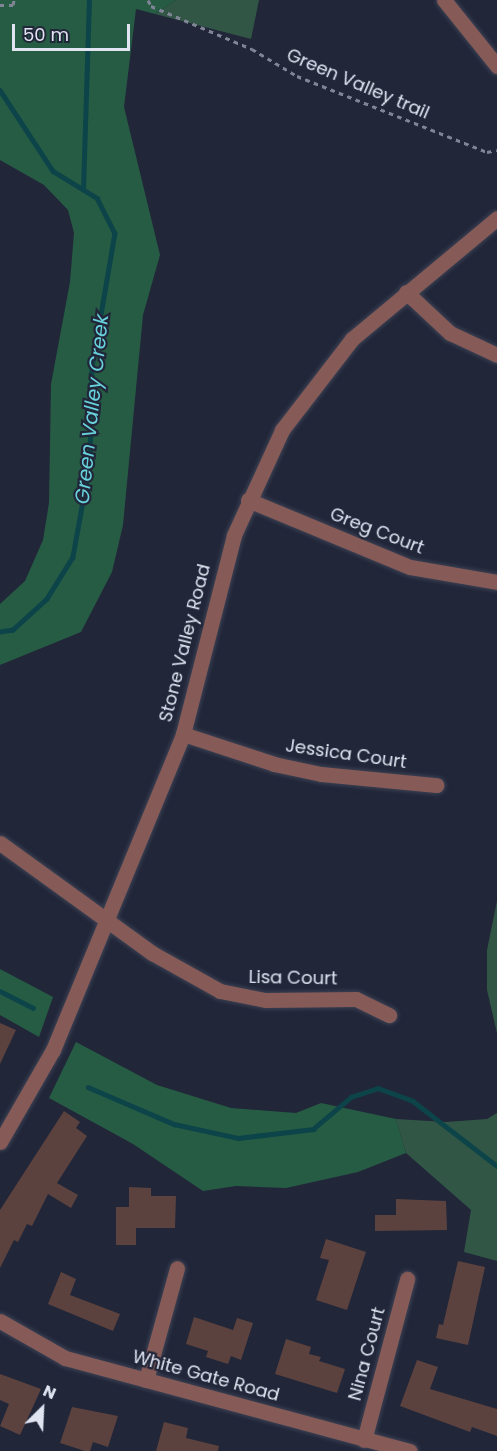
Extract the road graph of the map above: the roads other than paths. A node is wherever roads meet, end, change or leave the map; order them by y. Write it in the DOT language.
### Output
graph roads {
  1 [pos="444,0"];
  2 [pos="497,66"];
  3 [pos="497,218"];
  4 [pos="406,292"];
  5 [pos="497,355"];
  6 [pos="248,500"];
  7 [pos="497,582"];
  8 [pos="183,734"];
  9 [pos="436,785"];
  10 [pos="0,843"];
  11 [pos="107,921"];
  12 [pos="389,1016"];
  13 [pos="0,1142"];
  14 [pos="177,1268"];
  15 [pos="407,1279"];
  16 [pos="0,1321"];
  17 [pos="146,1380"];
  18 [pos="364,1440"];
  19 [pos="410,1451"];
  1 -- 2 [label="street"];
  3 -- 4 [label="street, Stone Valley Road"];
  4 -- 5 [label="street"];
  4 -- 6 [label="street, Stone Valley Road"];
  6 -- 7 [label="street, Greg Court"];
  6 -- 8 [label="street, Stone Valley Road"];
  8 -- 9 [label="street, Jessica Court"];
  8 -- 11 [label="street, Stone Valley Road"];
  10 -- 11 [label="street, Lisa Court"];
  11 -- 12 [label="street, Lisa Court"];
  11 -- 13 [label="street, Stone Valley Road"];
  14 -- 17 [label="street"];
  15 -- 18 [label="street, Nina Court"];
  16 -- 17 [label="street, White Gate Road"];
  17 -- 18 [label="street, White Gate Road"];
  18 -- 19 [label="street, White Gate Road"];
}
